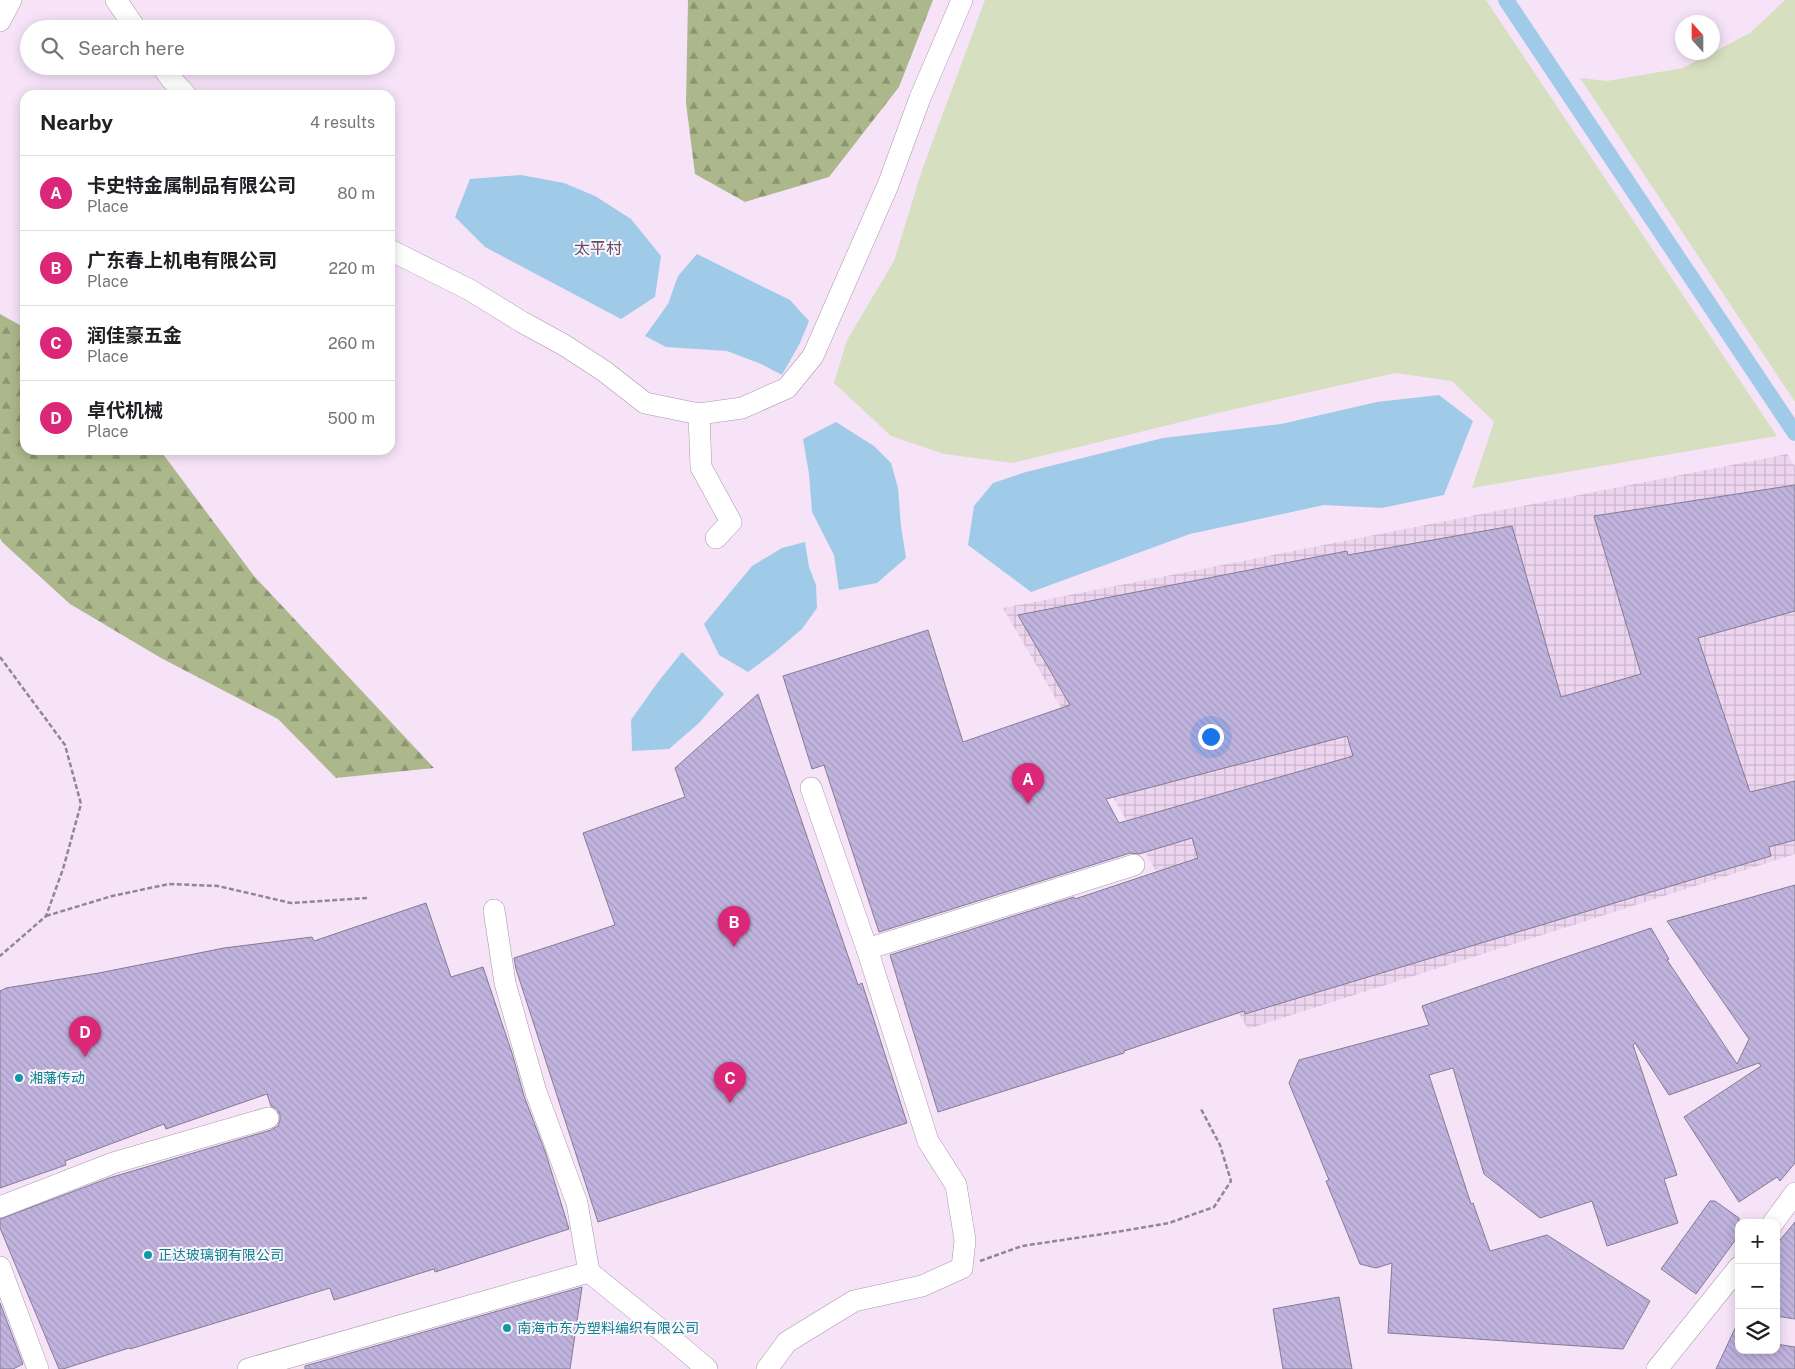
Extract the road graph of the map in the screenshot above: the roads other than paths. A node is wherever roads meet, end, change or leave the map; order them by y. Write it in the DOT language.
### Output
graph roads {
  1 [pos="11,0"];
  2 [pos="116,0"];
  3 [pos="962,0"];
  4 [pos="130,20"];
  5 [pos="0,22"];
  6 [pos="168,75"];
  7 [pos="181,90"];
  8 [pos="395,252"];
  9 [pos="699,414"];
  10 [pos="716,538"];
  11 [pos="811,788"];
  12 [pos="1134,866"];
  13 [pos="494,910"];
  14 [pos="867,949"];
  15 [pos="268,1118"];
  16 [pos="1795,1193"];
  17 [pos="0,1207"];
  18 [pos="1776,1219"];
  19 [pos="0,1267"];
  20 [pos="589,1272"];
  21 [pos="1735,1272"];
  22 [pos="38,1369"];
  23 [pos="248,1369"];
  24 [pos="707,1369"];
  25 [pos="767,1369"];
  26 [pos="1657,1369"];
  1 -- 5 [label="street"];
  2 -- 4 [label="street"];
  3 -- 9 [label="street"];
  6 -- 7 [label="street"];
  8 -- 9 [label="street"];
  9 -- 10 [label="street"];
  11 -- 14 [label="street"];
  12 -- 14 [label="street"];
  13 -- 20 [label="street"];
  14 -- 25 [label="street"];
  15 -- 17 [label="street"];
  16 -- 18 [label="street"];
  19 -- 22 [label="street"];
  20 -- 23 [label="street"];
  20 -- 24 [label="street"];
  21 -- 26 [label="street"];
}
